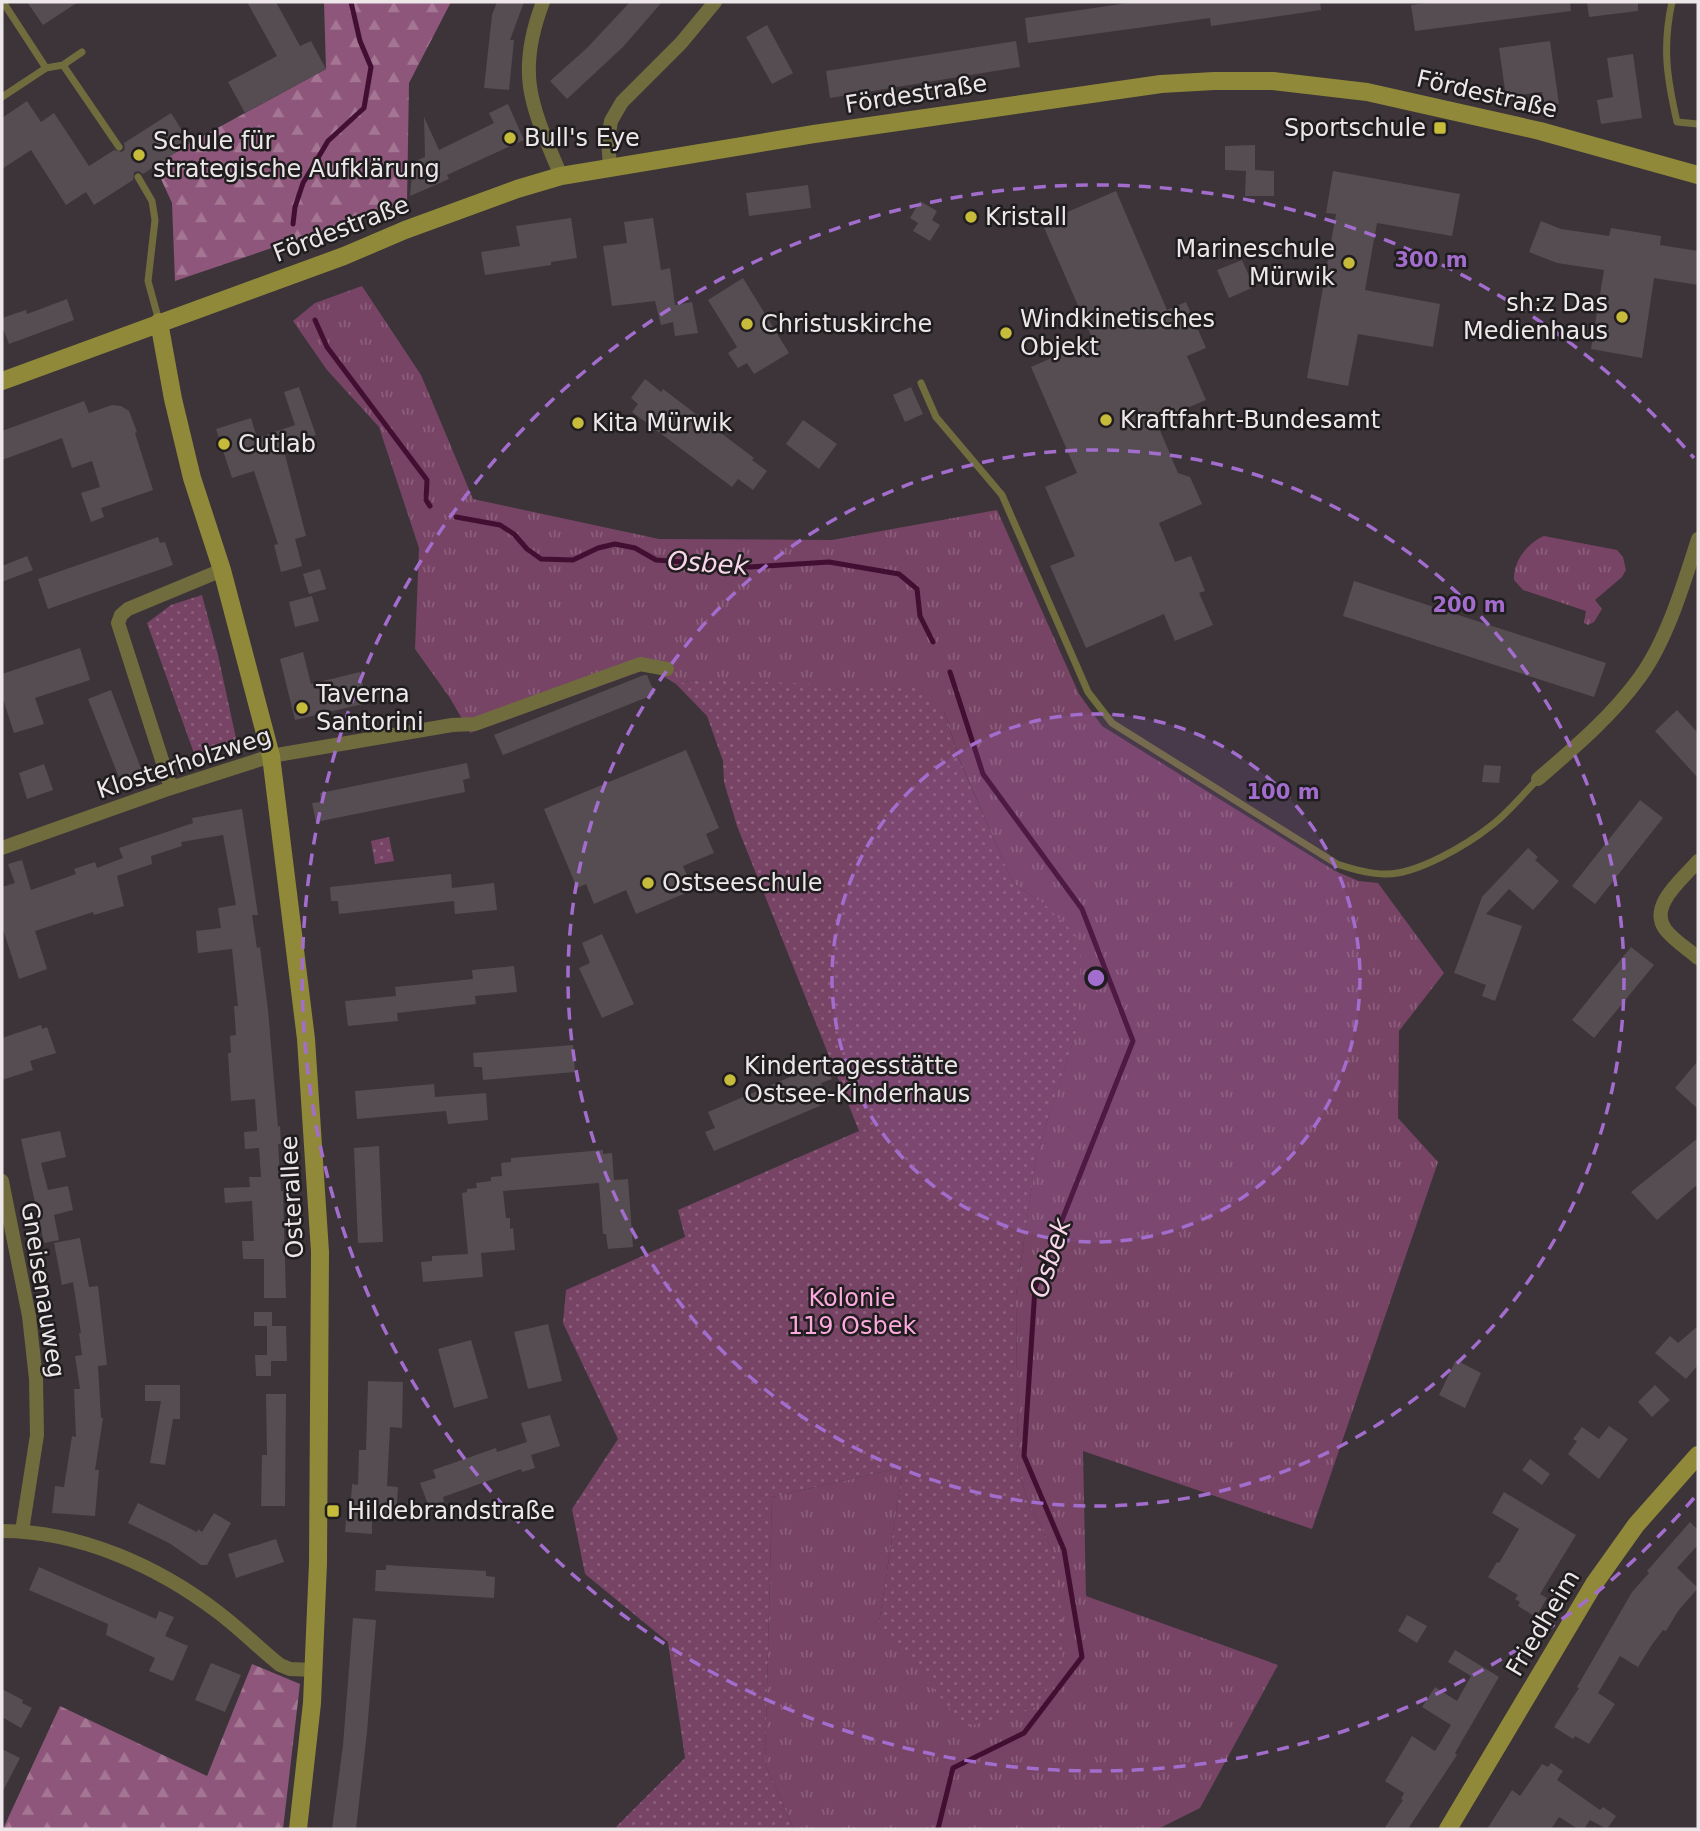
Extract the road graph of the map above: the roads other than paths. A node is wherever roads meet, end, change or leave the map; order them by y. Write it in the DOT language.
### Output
graph roads {
  1 [pos="3,2"];
  2 [pos="543,2"];
  3 [pos="715,2"];
  4 [pos="1672,2"];
  5 [pos="82,52"];
  6 [pos="64,65"];
  7 [pos="46,68"];
  8 [pos="2,96"];
  9 [pos="1698,124"];
  10 [pos="119,147"];
  11 [pos="610,168"];
  12 [pos="1698,175"];
  13 [pos="561,176"];
  14 [pos="138,177"];
  15 [pos="159,321"];
  16 [pos="2,381"];
  17 [pos="921,383"];
  18 [pos="1698,539"];
  19 [pos="222,570"];
  20 [pos="667,669"];
  21 [pos="271,756"];
  22 [pos="1538,779"];
  23 [pos="171,788"];
  24 [pos="2,848"];
  25 [pos="1698,861"];
  26 [pos="1698,958"];
  27 [pos="2,1181"];
  28 [pos="1698,1455"];
  29 [pos="2,1531"];
  30 [pos="22,1531"];
  31 [pos="314,1670"];
  32 [pos="298,1829"];
  33 [pos="1448,1829"];
  1 -- 7 [label="lane"];
  2 -- 13 [label="street"];
  3 -- 11 [label="street"];
  4 -- 9 [label="lane"];
  5 -- 6 [label="lane"];
  6 -- 7 [label="lane"];
  6 -- 10 [label="lane"];
  7 -- 8 [label="lane"];
  11 -- 12 [label="street, Fördestraße"];
  11 -- 13 [label="street, Fördestraße"];
  13 -- 15 [label="street, Fördestraße"];
  14 -- 15 [label="lane"];
  15 -- 16 [label="street, Fördestraße"];
  15 -- 19 [label="street, Osterallee"];
  17 -- 22 [label="lane"];
  18 -- 22 [label="street"];
  19 -- 21 [label="street, Osterallee"];
  19 -- 23 [label="street"];
  20 -- 21 [label="street, Klosterholzweg"];
  21 -- 23 [label="street, Klosterholzweg"];
  21 -- 31 [label="street, Osterallee"];
  23 -- 24 [label="street, Klosterholzweg"];
  25 -- 26 [label="street"];
  27 -- 30 [label="street, Gneisenauweg"];
  28 -- 33 [label="street, Friedheim"];
  29 -- 30 [label="street"];
  30 -- 31 [label="street"];
  31 -- 32 [label="street, Osterallee"];
}
